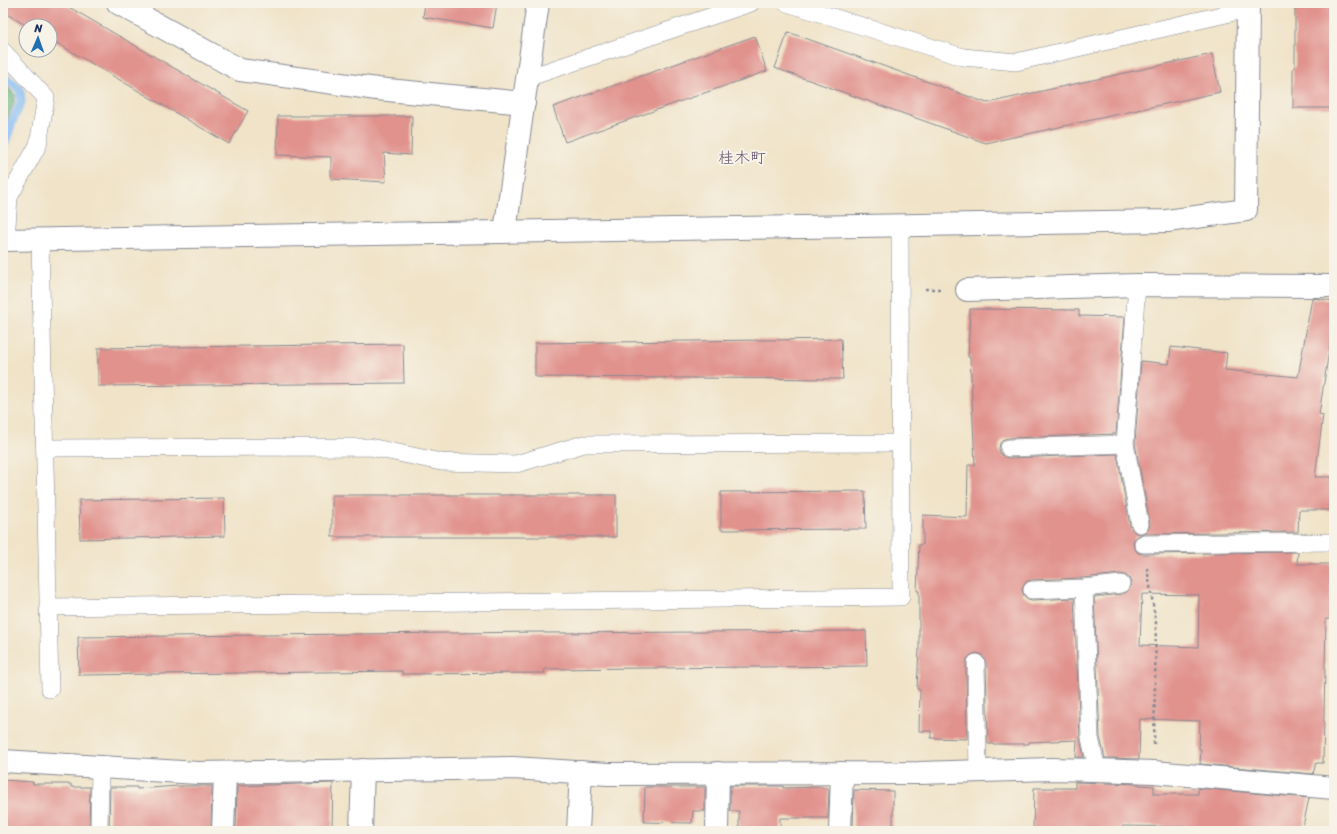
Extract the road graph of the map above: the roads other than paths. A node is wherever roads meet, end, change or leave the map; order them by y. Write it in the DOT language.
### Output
graph roads {
  1 [pos="118,3"];
  2 [pos="538,3"];
  3 [pos="751,3"];
  4 [pos="787,3"];
  5 [pos="1248,6"];
  6 [pos="3,51"];
  7 [pos="527,78"];
  8 [pos="524,103"];
  9 [pos="900,225"];
  10 [pos="505,231"];
  11 [pos="5,240"];
  12 [pos="40,240"];
  13 [pos="1137,285"];
  14 [pos="1334,286"];
  15 [pos="967,290"];
  16 [pos="900,442"];
  17 [pos="1125,444"];
  18 [pos="45,448"];
  19 [pos="1008,448"];
  20 [pos="1140,524"];
  21 [pos="1334,542"];
  22 [pos="1143,544"];
  23 [pos="1121,584"];
  24 [pos="1084,588"];
  25 [pos="1032,590"];
  26 [pos="48,607"];
  27 [pos="976,664"];
  28 [pos="50,689"];
  29 [pos="3,761"];
  30 [pos="100,767"];
  31 [pos="363,770"];
  32 [pos="1097,770"];
  33 [pos="978,771"];
  34 [pos="581,772"];
  35 [pos="225,773"];
  36 [pos="718,773"];
  37 [pos="842,773"];
  38 [pos="1334,788"];
  39 [pos="99,831"];
  40 [pos="224,831"];
  41 [pos="361,831"];
  42 [pos="578,831"];
  43 [pos="717,831"];
  44 [pos="840,831"];
  1 -- 8 [label="street"];
  2 -- 7 [label="street"];
  3 -- 7 [label="lane"];
  4 -- 5 [label="lane"];
  5 -- 9 [label="street"];
  6 -- 11 [label="lane"];
  7 -- 8 [label="street"];
  8 -- 10 [label="street"];
  9 -- 10 [label="street"];
  9 -- 16 [label="lane"];
  10 -- 12 [label="street"];
  11 -- 12 [label="street"];
  12 -- 18 [label="lane"];
  13 -- 14 [label="street"];
  13 -- 15 [label="street"];
  13 -- 17 [label="lane"];
  16 -- 18 [label="lane"];
  16 -- 26 [label="lane"];
  17 -- 19 [label="lane"];
  17 -- 20 [label="lane"];
  18 -- 26 [label="lane"];
  21 -- 22 [label="lane"];
  23 -- 24 [label="lane"];
  24 -- 25 [label="lane"];
  24 -- 32 [label="lane"];
  26 -- 28 [label="lane"];
  27 -- 33 [label="lane"];
  29 -- 30 [label="street"];
  30 -- 35 [label="street"];
  30 -- 39 [label="lane"];
  31 -- 34 [label="street"];
  31 -- 35 [label="street"];
  31 -- 41 [label="street"];
  32 -- 33 [label="street"];
  32 -- 38 [label="street"];
  33 -- 37 [label="street"];
  34 -- 36 [label="street"];
  34 -- 42 [label="street"];
  35 -- 40 [label="street"];
  36 -- 37 [label="street"];
  36 -- 43 [label="street"];
  37 -- 44 [label="street"];
}
